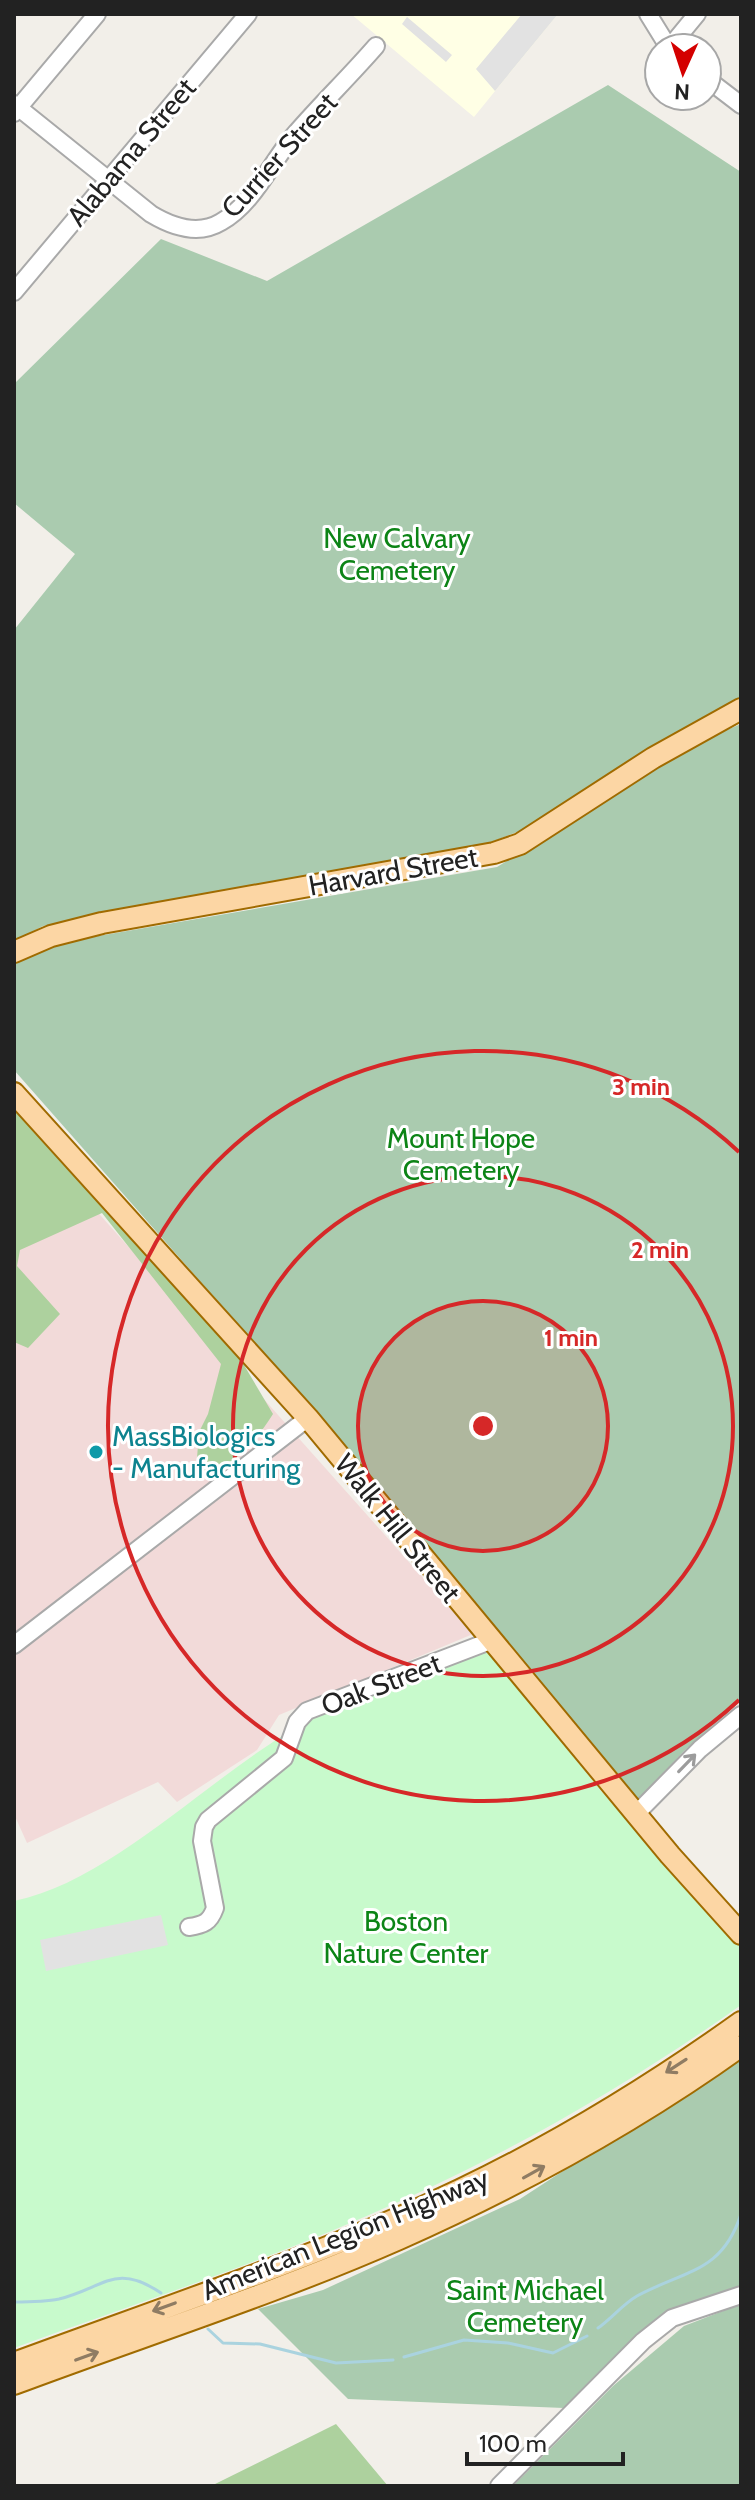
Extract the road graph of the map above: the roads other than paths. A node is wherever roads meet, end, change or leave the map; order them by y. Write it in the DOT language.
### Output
graph roads {
  1 [pos="97,14"];
  2 [pos="248,14"];
  3 [pos="648,14"];
  4 [pos="697,14"];
  5 [pos="659,32"];
  6 [pos="682,32"];
  7 [pos="376,46"];
  8 [pos="723,91"];
  9 [pos="741,105"];
  10 [pos="15,108"];
  11 [pos="106,180"];
  12 [pos="14,292"];
  13 [pos="741,709"];
  14 [pos="14,952"];
  15 [pos="14,1093"];
  16 [pos="308,1418"];
  17 [pos="490,1641"];
  18 [pos="14,1645"];
  19 [pos="741,1715"];
  20 [pos="636,1814"];
  21 [pos="189,1927"];
  22 [pos="741,1934"];
  23 [pos="741,2022"];
  24 [pos="741,2046"];
  25 [pos="741,2295"];
  26 [pos="14,2363"];
  27 [pos="14,2384"];
  28 [pos="499,2486"];
  1 -- 10 [label="street"];
  2 -- 11 [label="street, Alabama Street"];
  3 -- 5 [label="street"];
  4 -- 6 [label="street"];
  7 -- 11 [label="street, Currier Street"];
  8 -- 9 [label="street"];
  10 -- 11 [label="street, Currier Street"];
  11 -- 12 [label="street, Alabama Street"];
  13 -- 14 [label="main road, Harvard Street"];
  15 -- 16 [label="main road, Walk Hill Street"];
  16 -- 17 [label="main road, Walk Hill Street"];
  16 -- 18 [label="street"];
  17 -- 20 [label="main road, Walk Hill Street"];
  17 -- 21 [label="street, Oak Street"];
  20 -- 19 [label="street, one-way"];
  20 -- 22 [label="main road, Walk Hill Street"];
  23 -- 26 [label="main road, American Legion Highway, one-way"];
  27 -- 24 [label="main road, American Legion Highway, one-way"];
  25 -- 28 [label="street"];
}
